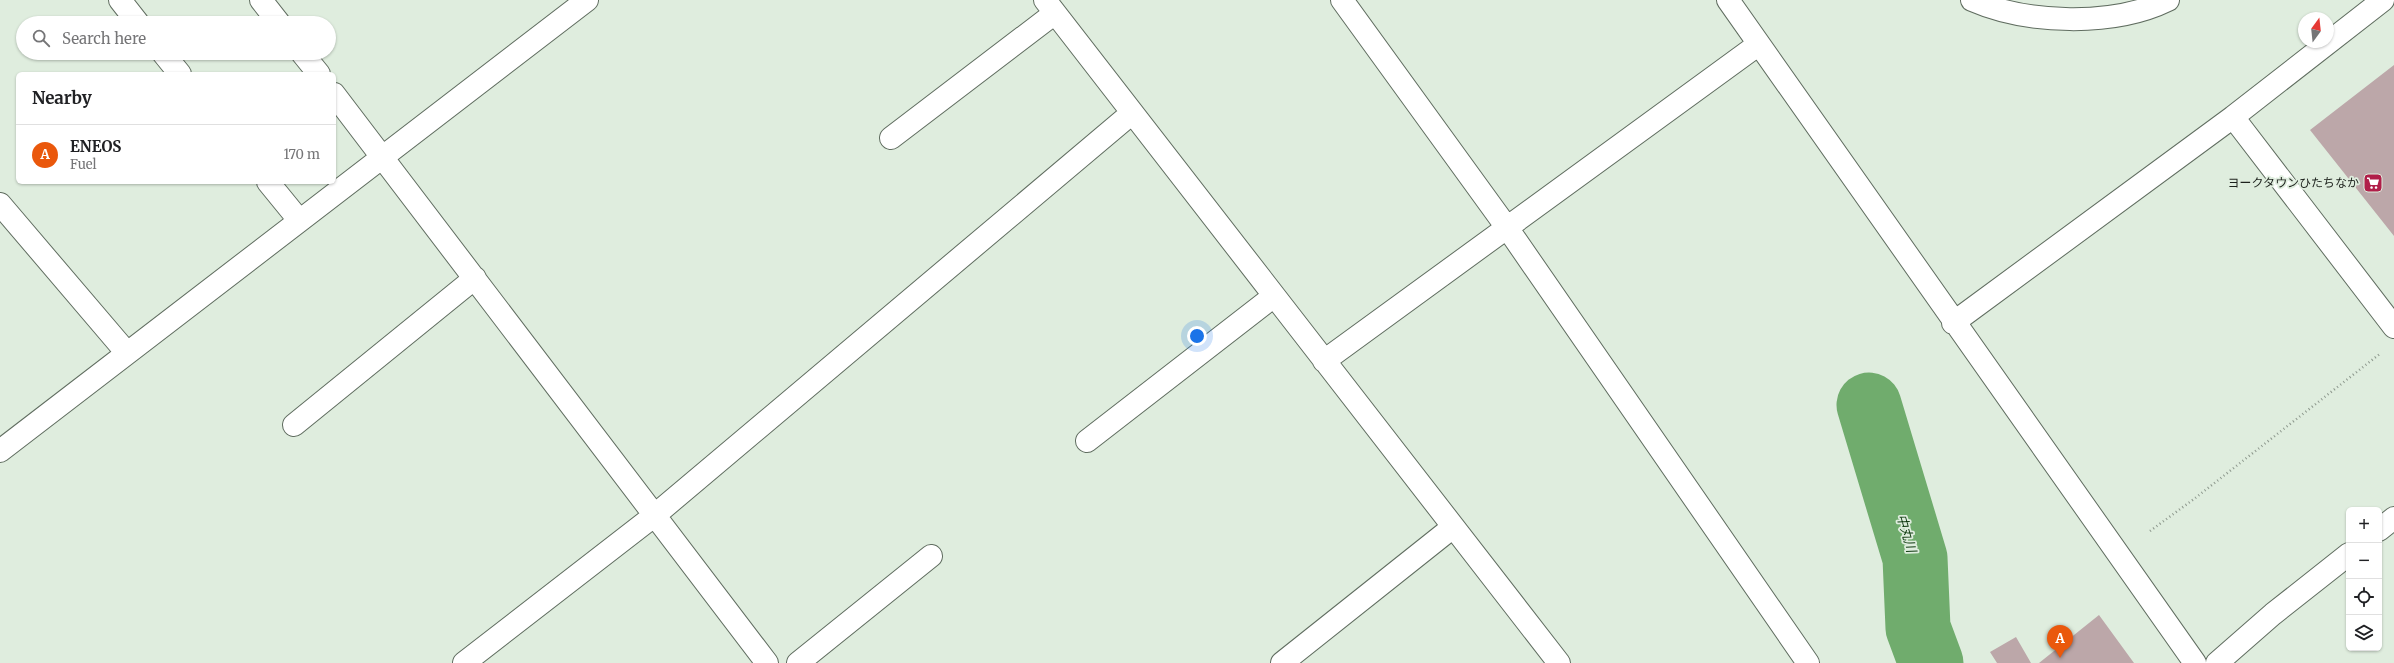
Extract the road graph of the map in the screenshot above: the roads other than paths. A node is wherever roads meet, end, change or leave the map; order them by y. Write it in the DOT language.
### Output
graph roads {
  1 [pos="120,0"];
  2 [pos="261,0"];
  3 [pos="587,0"];
  4 [pos="1342,0"];
  5 [pos="1728,0"];
  6 [pos="1972,0"];
  7 [pos="2168,0"];
  8 [pos="2383,0"];
  9 [pos="1050,6"];
  10 [pos="133,16"];
  11 [pos="274,16"];
  12 [pos="1759,44"];
  13 [pos="169,60"];
  14 [pos="308,60"];
  15 [pos="178,72"];
  16 [pos="317,72"];
  17 [pos="336,97"];
  18 [pos="1132,113"];
  19 [pos="2233,117"];
  20 [pos="891,138"];
  21 [pos="382,156"];
  22 [pos="270,184"];
  23 [pos="0,204"];
  24 [pos="299,220"];
  25 [pos="1508,229"];
  26 [pos="475,278"];
  27 [pos="1274,296"];
  28 [pos="1953,323"];
  29 [pos="2394,327"];
  30 [pos="127,353"];
  31 [pos="1324,361"];
  32 [pos="294,425"];
  33 [pos="1086,441"];
  34 [pos="0,451"];
  35 [pos="655,515"];
  36 [pos="2394,518"];
  37 [pos="1453,527"];
  38 [pos="2382,528"];
  39 [pos="931,556"];
  40 [pos="2346,556"];
  41 [pos="464,663"];
  42 [pos="767,663"];
  43 [pos="798,663"];
  44 [pos="1282,663"];
  45 [pos="1559,663"];
  46 [pos="1808,663"];
  47 [pos="2195,663"];
  48 [pos="2218,663"];
  1 -- 10 [label="street"];
  2 -- 11 [label="street"];
  3 -- 21 [label="street"];
  4 -- 25 [label="street"];
  5 -- 12 [label="street"];
  6 -- 7 [label="street"];
  8 -- 19 [label="street"];
  9 -- 18 [label="street"];
  9 -- 20 [label="street"];
  12 -- 25 [label="street"];
  12 -- 28 [label="street"];
  13 -- 15 [label="street"];
  14 -- 16 [label="street"];
  17 -- 21 [label="street"];
  18 -- 27 [label="street"];
  18 -- 35 [label="street"];
  19 -- 28 [label="street"];
  19 -- 29 [label="street"];
  21 -- 24 [label="street"];
  21 -- 26 [label="street"];
  22 -- 24 [label="street"];
  23 -- 30 [label="street"];
  24 -- 30 [label="street"];
  25 -- 31 [label="street"];
  25 -- 46 [label="street"];
  26 -- 32 [label="street"];
  26 -- 35 [label="street"];
  27 -- 31 [label="street"];
  27 -- 33 [label="street"];
  28 -- 47 [label="street"];
  30 -- 34 [label="street"];
  31 -- 37 [label="street"];
  35 -- 41 [label="street"];
  35 -- 42 [label="street"];
  36 -- 38 [label="street"];
  37 -- 44 [label="street"];
  37 -- 45 [label="street"];
  39 -- 43 [label="street"];
  40 -- 48 [label="street"];
}
